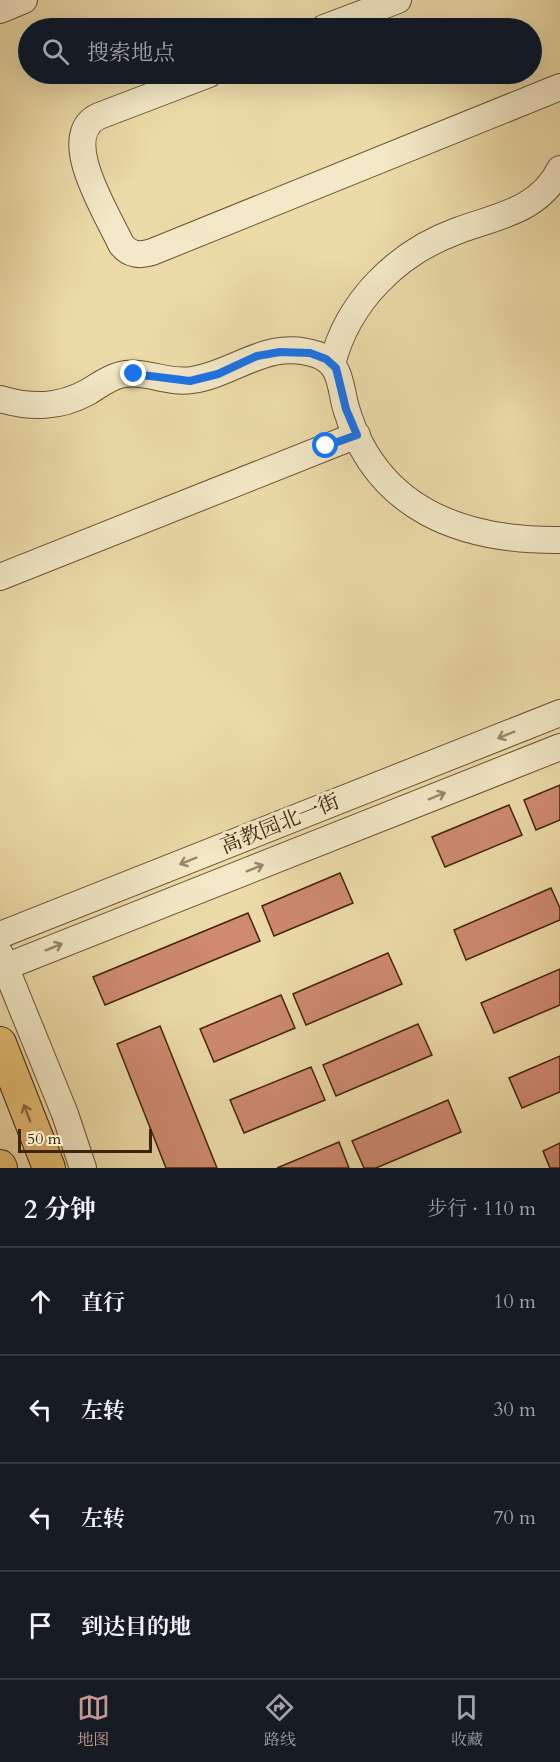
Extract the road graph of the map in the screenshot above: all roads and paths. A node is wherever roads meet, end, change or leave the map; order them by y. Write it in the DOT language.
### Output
graph roads {
  1 [pos="24,0"];
  2 [pos="398,0"];
  3 [pos="0,10"];
  4 [pos="350,18"];
  5 [pos="182,84"];
  6 [pos="560,87"];
  7 [pos="560,169"];
  8 [pos="332,364"];
  9 [pos="0,399"];
  10 [pos="357,435"];
  11 [pos="560,540"];
  12 [pos="0,577"];
  13 [pos="560,713"];
  14 [pos="560,747"];
  15 [pos="0,935"];
  16 [pos="2,963"];
  17 [pos="0,1043"];
  18 [pos="49,1168"];
  19 [pos="83,1168"];
  1 -- 3 [label="street"];
  2 -- 4 [label="street"];
  5 -- 6 [label="street"];
  7 -- 8 [label="street"];
  8 -- 9 [label="street"];
  8 -- 10 [label="street"];
  10 -- 11 [label="street"];
  10 -- 12 [label="street"];
  13 -- 15 [label="street, 高教园北一街, one-way"];
  16 -- 14 [label="street, 高教园北一街, one-way"];
  16 -- 19 [label="street"];
  18 -- 17 [label="main road, one-way"];
}
